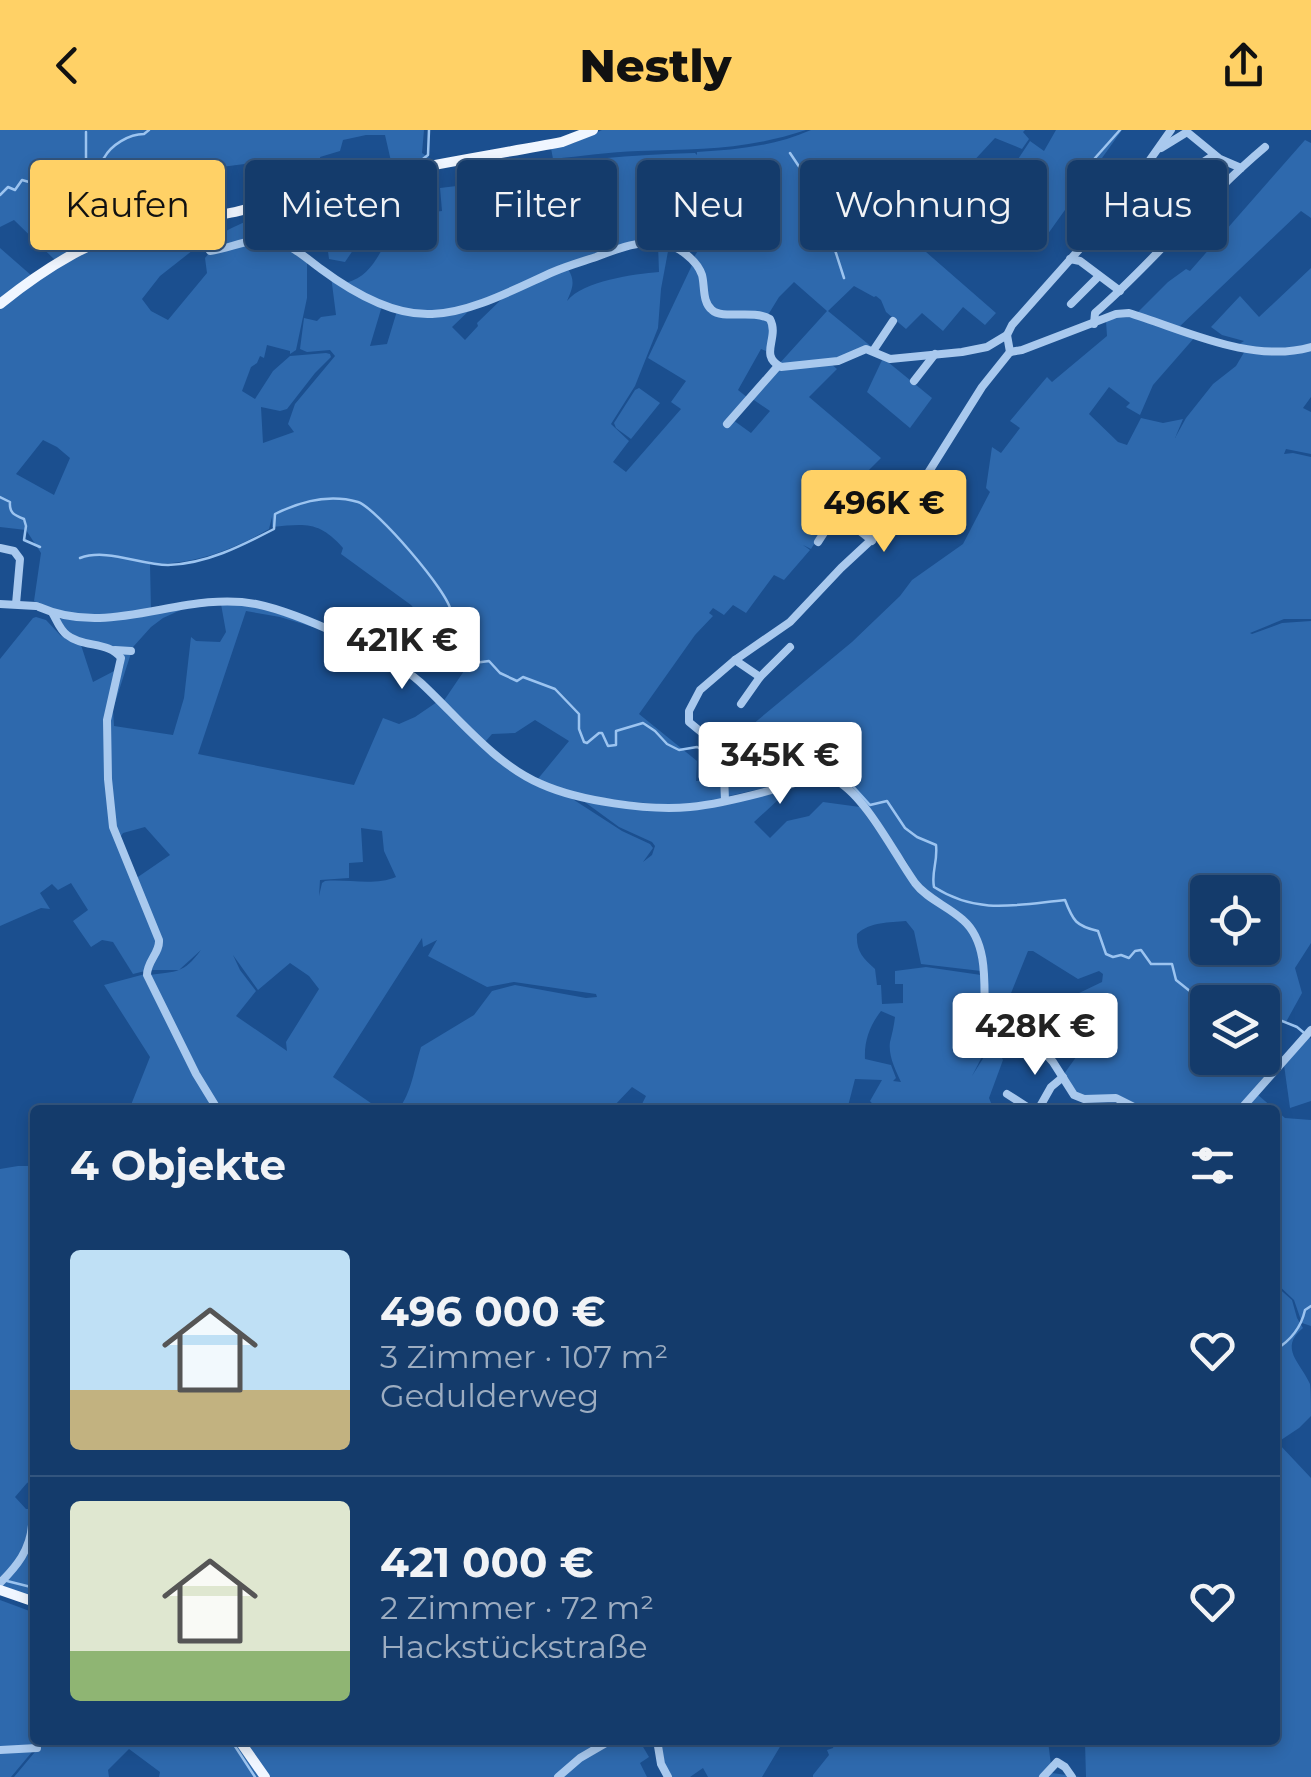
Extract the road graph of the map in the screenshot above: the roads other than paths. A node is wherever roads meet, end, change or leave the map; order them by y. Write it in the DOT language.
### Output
graph roads {
  1 [pos="593,130"];
  2 [pos="1171,130"];
  3 [pos="1187,132"];
  4 [pos="1265,148"];
  5 [pos="1158,150"];
  6 [pos="1214,155"];
  7 [pos="1151,160"];
  8 [pos="1206,160"];
  9 [pos="1240,168"];
  10 [pos="1227,182"];
  11 [pos="225,213"];
  12 [pos="225,247"];
  13 [pos="82,250"];
  14 [pos="1078,250"];
  15 [pos="1161,250"];
  16 [pos="1070,259"];
  17 [pos="1099,276"];
  18 [pos="1120,291"];
  19 [pos="0,304"];
  20 [pos="1070,304"];
  21 [pos="893,321"];
  22 [pos="1094,324"];
  23 [pos="1007,336"];
  24 [pos="1311,347"];
  25 [pos="873,351"];
  26 [pos="1010,352"];
  27 [pos="935,354"];
  28 [pos="778,366"];
  29 [pos="914,382"];
  30 [pos="727,424"];
  31 [pos="851,498"];
  32 [pos="836,514"];
  33 [pos="872,541"];
  34 [pos="818,542"];
  35 [pos="0,548"];
  36 [pos="14,604"];
  37 [pos="0,607"];
  38 [pos="53,614"];
  39 [pos="790,647"];
  40 [pos="115,650"];
  41 [pos="130,650"];
  42 [pos="735,660"];
  43 [pos="760,677"];
  44 [pos="741,704"];
  45 [pos="725,800"];
  46 [pos="1308,1034"];
  47 [pos="1063,1078"];
  48 [pos="1008,1094"];
  49 [pos="215,1105"];
  50 [pos="1027,1105"];
  51 [pos="1038,1105"];
  52 [pos="1130,1105"];
  53 [pos="1244,1105"];
  54 [pos="30,1535"];
  55 [pos="0,1583"];
  56 [pos="0,1590"];
  57 [pos="30,1600"];
  58 [pos="242,1745"];
  59 [pos="602,1745"];
  60 [pos="658,1745"];
  61 [pos="37,1748"];
  62 [pos="0,1750"];
  63 [pos="264,1777"];
  64 [pos="558,1777"];
  65 [pos="668,1777"];
  66 [pos="1043,1777"];
  67 [pos="1072,1777"];
  1 -- 11 [label="main road"];
  2 -- 5 [label="street"];
  3 -- 5 [label="street"];
  3 -- 6 [label="street"];
  4 -- 9 [label="street"];
  5 -- 7 [label="street"];
  6 -- 8 [label="street"];
  6 -- 9 [label="street"];
  9 -- 10 [label="street"];
  12 -- 28 [label="street"];
  13 -- 19 [label="main road"];
  14 -- 16 [label="street"];
  15 -- 18 [label="street"];
  16 -- 17 [label="street"];
  16 -- 23 [label="street"];
  17 -- 18 [label="street"];
  17 -- 20 [label="street"];
  18 -- 22 [label="street"];
  21 -- 25 [label="street"];
  22 -- 24 [label="street"];
  22 -- 26 [label="street"];
  23 -- 26 [label="street"];
  23 -- 27 [label="street"];
  25 -- 27 [label="street"];
  25 -- 28 [label="street"];
  26 -- 33 [label="street"];
  27 -- 29 [label="street"];
  28 -- 30 [label="street"];
  31 -- 32 [label="street"];
  32 -- 33 [label="street"];
  32 -- 34 [label="street"];
  33 -- 42 [label="street"];
  35 -- 36 [label="street"];
  36 -- 37 [label="street"];
  36 -- 38 [label="street"];
  38 -- 40 [label="street"];
  38 -- 45 [label="street"];
  39 -- 43 [label="street"];
  40 -- 41 [label="street"];
  40 -- 49 [label="street"];
  42 -- 43 [label="street"];
  42 -- 45 [label="street"];
  43 -- 44 [label="street"];
  45 -- 47 [label="street"];
  46 -- 53 [label="street"];
  47 -- 51 [label="street"];
  47 -- 52 [label="street"];
  48 -- 50 [label="street"];
  54 -- 55 [label="street"];
  56 -- 57 [label="main road"];
  58 -- 63 [label="main road"];
  59 -- 64 [label="street"];
  60 -- 65 [label="street"];
  61 -- 62 [label="street"];
  66 -- 67 [label="street"];
}
